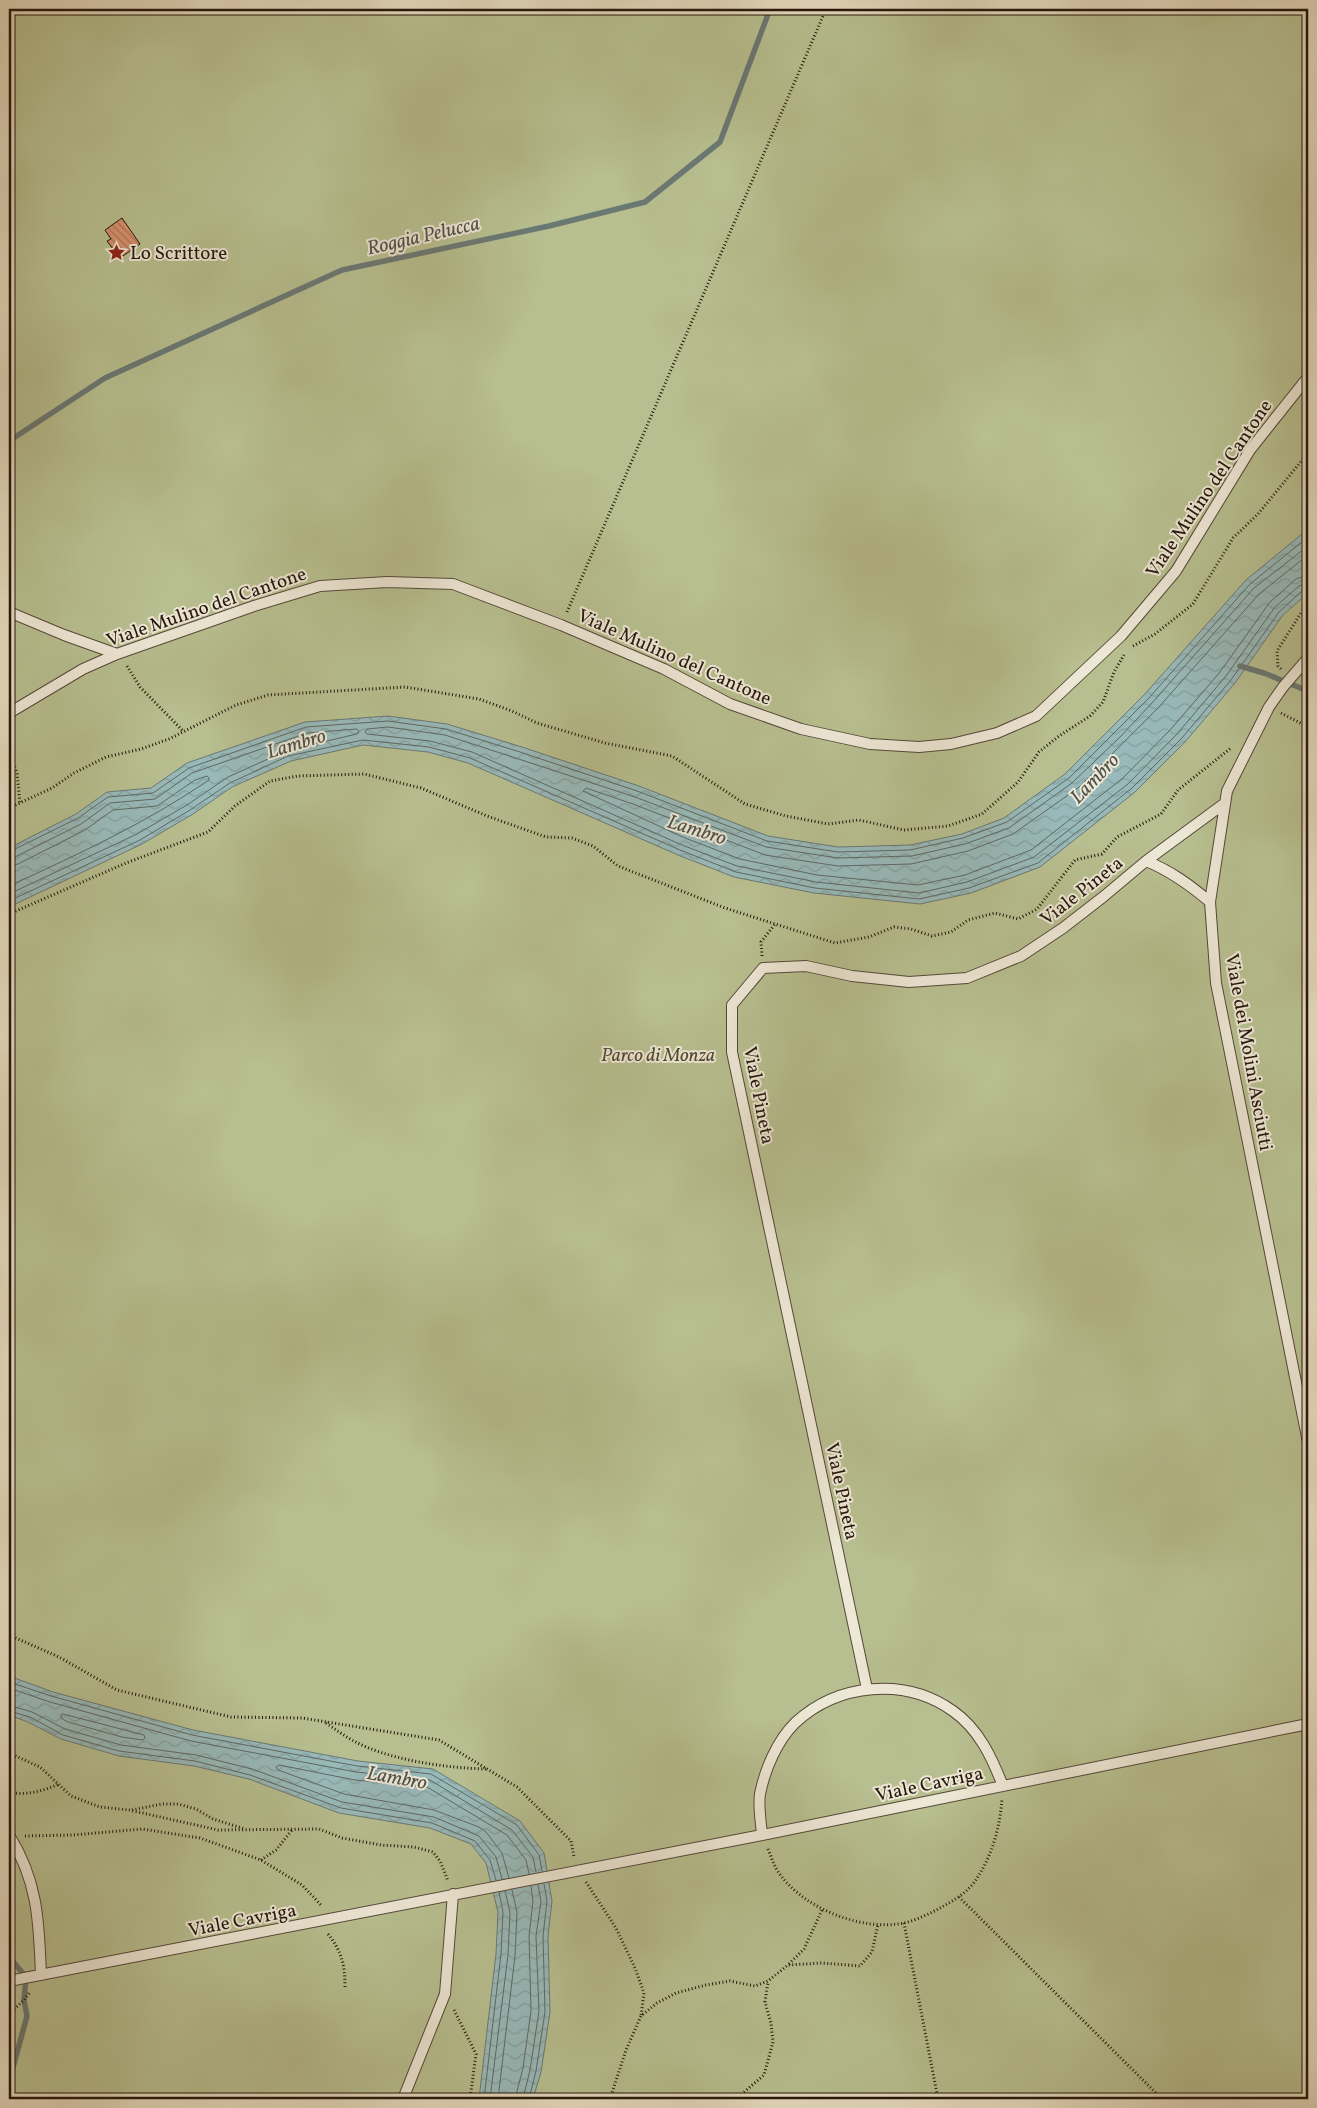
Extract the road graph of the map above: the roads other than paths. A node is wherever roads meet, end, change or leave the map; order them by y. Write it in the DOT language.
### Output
graph roads {
  1 [pos="1308,377"];
  2 [pos="9,612"];
  3 [pos="117,654"];
  4 [pos="1308,658"];
  5 [pos="9,713"];
  6 [pos="1225,803"];
  7 [pos="1146,861"];
  8 [pos="1210,902"];
  9 [pos="1308,1442"];
  10 [pos="867,1689"];
  11 [pos="1308,1724"];
  12 [pos="1003,1786"];
  13 [pos="762,1835"];
  14 [pos="9,1836"];
  15 [pos="453,1894"];
  16 [pos="41,1974"];
  17 [pos="9,1981"];
  18 [pos="403,2099"];
  1 -- 3 [label="lane, Viale Mulino del Cantone"];
  2 -- 3 [label="lane"];
  3 -- 5 [label="lane, Viale Mulino del Cantone"];
  4 -- 6 [label="lane, Viale dei Molini Asciutti"];
  6 -- 7 [label="lane, Viale Pineta"];
  6 -- 8 [label="lane, Viale dei Molini Asciutti"];
  7 -- 8 [label="lane"];
  7 -- 10 [label="lane, Viale Pineta"];
  8 -- 9 [label="lane, Viale dei Molini Asciutti"];
  10 -- 12 [label="lane"];
  10 -- 13 [label="lane"];
  11 -- 12 [label="lane, Viale Cavriga"];
  12 -- 13 [label="lane, Viale Cavriga"];
  13 -- 15 [label="lane, Viale Cavriga"];
  14 -- 16 [label="lane"];
  15 -- 16 [label="lane, Viale Cavriga"];
  15 -- 18 [label="lane"];
  16 -- 17 [label="lane, Viale Cavriga"];
}
